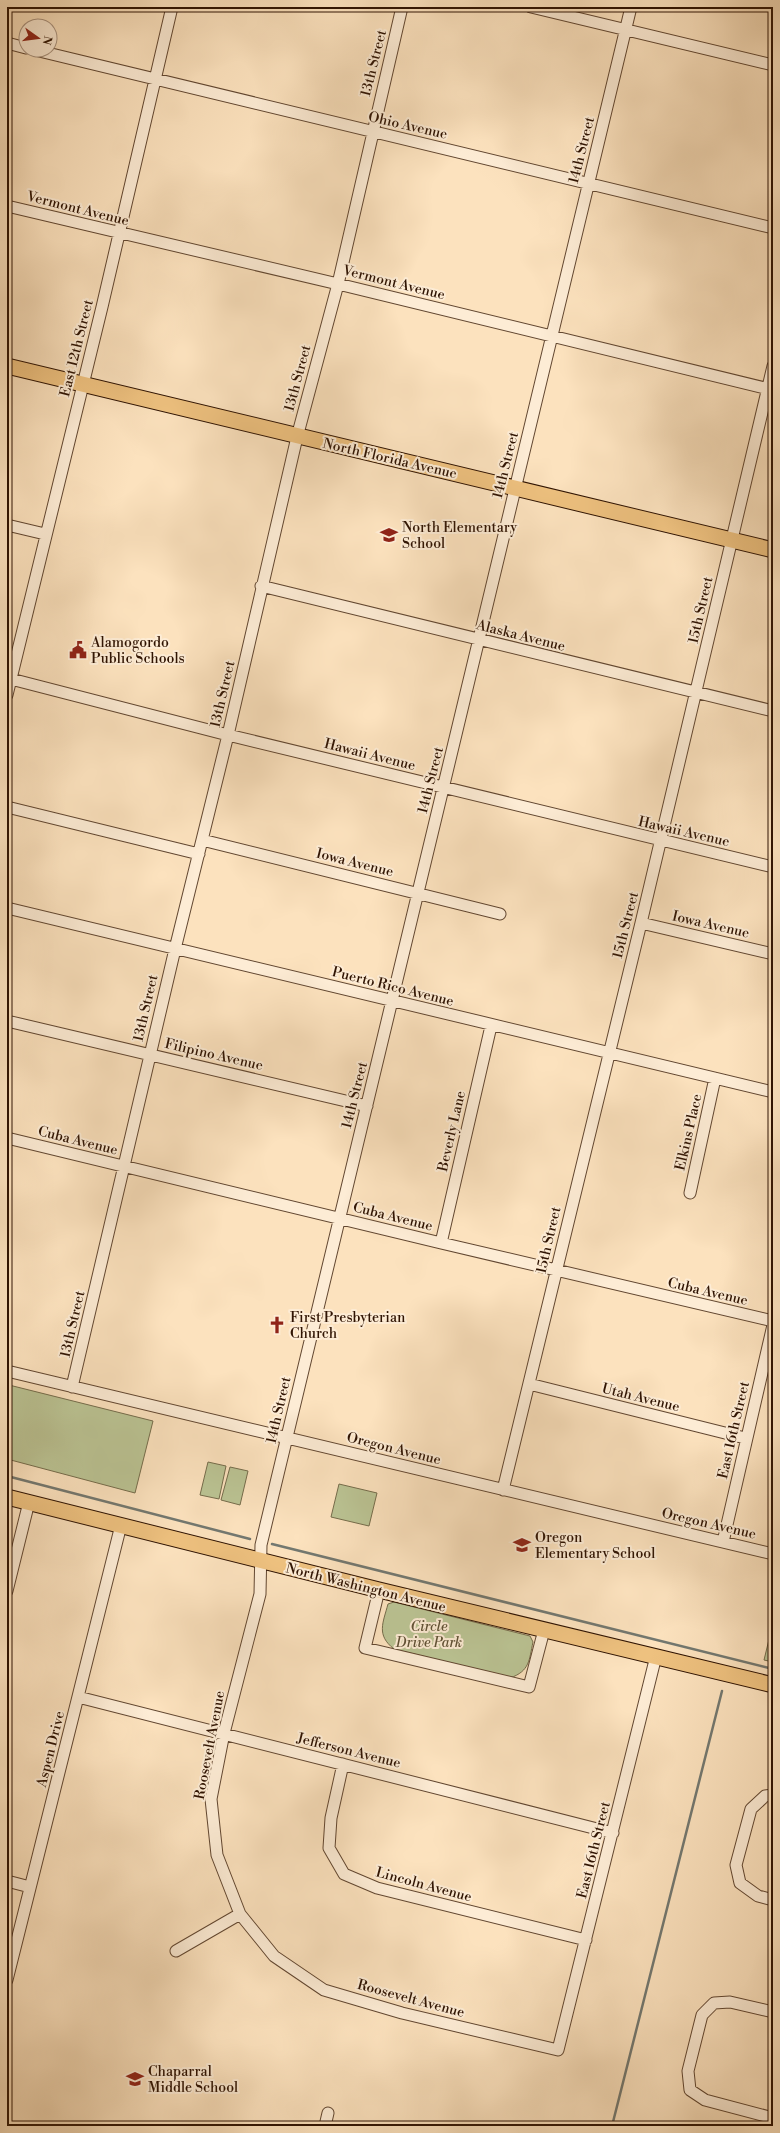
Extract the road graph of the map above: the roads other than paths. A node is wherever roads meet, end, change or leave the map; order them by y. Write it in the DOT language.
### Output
graph roads {
  1 [pos="172,7"];
  2 [pos="402,7"];
  3 [pos="530,7"];
  4 [pos="631,7"];
  5 [pos="626,30"];
  6 [pos="7,43"];
  7 [pos="18,46"];
  8 [pos="58,56"];
  9 [pos="773,65"];
  10 [pos="154,80"];
  11 [pos="372,132"];
  12 [pos="589,183"];
  13 [pos="7,206"];
  14 [pos="773,228"];
  15 [pos="119,234"];
  16 [pos="338,284"];
  17 [pos="552,336"];
  18 [pos="7,366"];
  19 [pos="773,366"];
  20 [pos="83,386"];
  21 [pos="770,389"];
  22 [pos="297,437"];
  23 [pos="515,487"];
  24 [pos="7,525"];
  25 [pos="45,534"];
  26 [pos="732,540"];
  27 [pos="773,550"];
  28 [pos="261,586"];
  29 [pos="479,641"];
  30 [pos="9,678"];
  31 [pos="696,693"];
  32 [pos="7,695"];
  33 [pos="773,711"];
  34 [pos="228,735"];
  35 [pos="444,788"];
  36 [pos="7,807"];
  37 [pos="202,840"];
  38 [pos="660,841"];
  39 [pos="199,854"];
  40 [pos="773,867"];
  41 [pos="418,893"];
  42 [pos="7,908"];
  43 [pos="500,914"];
  44 [pos="641,923"];
  45 [pos="175,949"];
  46 [pos="773,954"];
  47 [pos="392,1001"];
  48 [pos="7,1021"];
  49 [pos="491,1026"];
  50 [pos="608,1053"];
  51 [pos="150,1055"];
  52 [pos="715,1078"];
  53 [pos="773,1092"];
  54 [pos="367,1106"];
  55 [pos="7,1138"];
  56 [pos="124,1167"];
  57 [pos="690,1192"];
  58 [pos="339,1218"];
  59 [pos="441,1243"];
  60 [pos="556,1270"];
  61 [pos="773,1321"];
  62 [pos="773,1325"];
  63 [pos="7,1371"];
  64 [pos="529,1384"];
  65 [pos="72,1387"];
  66 [pos="287,1437"];
  67 [pos="745,1438"];
  68 [pos="503,1490"];
  69 [pos="7,1497"];
  70 [pos="29,1502"];
  71 [pos="121,1525"];
  72 [pos="722,1542"];
  73 [pos="773,1554"];
  74 [pos="260,1560"];
  75 [pos="379,1590"];
  76 [pos="7,1591"];
  77 [pos="544,1630"];
  78 [pos="656,1656"];
  79 [pos="773,1685"];
  80 [pos="78,1698"];
  81 [pos="224,1733"];
  82 [pos="343,1764"];
  83 [pos="773,1795"];
  84 [pos="613,1833"];
  85 [pos="7,1882"];
  86 [pos="30,1887"];
  87 [pos="773,1900"];
  88 [pos="240,1914"];
  89 [pos="586,1940"];
  90 [pos="176,1951"];
  91 [pos="7,1980"];
  92 [pos="773,2012"];
  93 [pos="558,2050"];
  94 [pos="328,2113"];
  95 [pos="773,2118"];
  96 [pos="325,2126"];
  1 -- 10 [label="street, East 12th Street"];
  2 -- 11 [label="street, 13th Street"];
  3 -- 5 [label="street"];
  4 -- 5 [label="street, 14th Street"];
  5 -- 9 [label="street"];
  5 -- 12 [label="street, 14th Street"];
  6 -- 7 [label="street"];
  8 -- 10 [label="street, Ohio Avenue"];
  10 -- 11 [label="street, Ohio Avenue"];
  10 -- 15 [label="street, East 12th Street"];
  11 -- 12 [label="street, Ohio Avenue"];
  11 -- 16 [label="street, 13th Street"];
  12 -- 14 [label="street, Ohio Avenue"];
  12 -- 17 [label="street, 14th Street"];
  13 -- 15 [label="street, Vermont Avenue"];
  15 -- 16 [label="street, Vermont Avenue"];
  15 -- 20 [label="street, East 12th Street"];
  16 -- 17 [label="street, Vermont Avenue"];
  16 -- 22 [label="street, 13th Street"];
  17 -- 21 [label="street, Vermont Avenue"];
  17 -- 23 [label="street, 14th Street"];
  18 -- 20 [label="main road, North Florida Avenue"];
  19 -- 21 [label="street, 15th Street"];
  20 -- 22 [label="main road, North Florida Avenue"];
  20 -- 25 [label="street, East 12th Street"];
  21 -- 26 [label="street, 15th Street"];
  22 -- 23 [label="main road, North Florida Avenue"];
  22 -- 28 [label="street, 13th Street"];
  23 -- 26 [label="main road, North Florida Avenue"];
  23 -- 29 [label="street, 14th Street"];
  24 -- 25 [label="street"];
  25 -- 30 [label="street, East 12th Street"];
  26 -- 27 [label="main road, North Florida Avenue"];
  26 -- 31 [label="street, 15th Street"];
  28 -- 29 [label="street, Alaska Avenue"];
  28 -- 34 [label="street, 13th Street"];
  29 -- 31 [label="street, Alaska Avenue"];
  29 -- 35 [label="street, 14th Street"];
  30 -- 32 [label="street, East 12th Street"];
  30 -- 34 [label="street, Hawaii Avenue"];
  31 -- 33 [label="street, Alaska Avenue"];
  31 -- 38 [label="street, 15th Street"];
  34 -- 35 [label="street, Hawaii Avenue"];
  34 -- 37 [label="street, 13th Street"];
  35 -- 38 [label="street, Hawaii Avenue"];
  35 -- 41 [label="street, 14th Street"];
  36 -- 39 [label="street"];
  37 -- 39 [label="street, 13th Street"];
  37 -- 41 [label="street, Iowa Avenue"];
  38 -- 40 [label="street, Hawaii Avenue"];
  38 -- 44 [label="street, 15th Street"];
  39 -- 45 [label="street, 13th Street"];
  41 -- 43 [label="street, Iowa Avenue"];
  41 -- 47 [label="street, 14th Street"];
  42 -- 45 [label="street, Puerto Rico Avenue"];
  44 -- 46 [label="street, Iowa Avenue"];
  44 -- 50 [label="street, 15th Street"];
  45 -- 47 [label="street, Puerto Rico Avenue"];
  45 -- 51 [label="street, 13th Street"];
  47 -- 49 [label="street, Puerto Rico Avenue"];
  47 -- 54 [label="street, 14th Street"];
  48 -- 51 [label="street, Filipino Avenue"];
  49 -- 50 [label="street, Puerto Rico Avenue"];
  49 -- 59 [label="street, Beverly Lane"];
  50 -- 52 [label="street, Puerto Rico Avenue"];
  50 -- 60 [label="street, 15th Street"];
  51 -- 54 [label="street, Filipino Avenue"];
  51 -- 56 [label="street, 13th Street"];
  52 -- 53 [label="street, Puerto Rico Avenue"];
  52 -- 57 [label="street, Elkins Place"];
  54 -- 58 [label="street, 14th Street"];
  55 -- 56 [label="street, Cuba Avenue"];
  56 -- 58 [label="street, Cuba Avenue"];
  56 -- 65 [label="street, 13th Street"];
  58 -- 59 [label="street, Cuba Avenue"];
  58 -- 66 [label="street, 14th Street"];
  59 -- 60 [label="street, Cuba Avenue"];
  60 -- 61 [label="street, Cuba Avenue"];
  60 -- 64 [label="street, 15th Street"];
  62 -- 67 [label="street, East 16th Street"];
  63 -- 65 [label="street, Oregon Avenue"];
  64 -- 67 [label="street, Utah Avenue"];
  64 -- 68 [label="street, 15th Street"];
  65 -- 66 [label="street, Oregon Avenue"];
  66 -- 68 [label="street, Oregon Avenue"];
  66 -- 74 [label="street, 14th Street"];
  67 -- 72 [label="street, East 16th Street"];
  68 -- 72 [label="street, Oregon Avenue"];
  69 -- 70 [label="main road, North Washington Avenue"];
  70 -- 71 [label="main road, North Washington Avenue"];
  70 -- 76 [label="street"];
  71 -- 74 [label="main road, North Washington Avenue"];
  71 -- 80 [label="street, Aspen Drive"];
  72 -- 73 [label="street, Oregon Avenue"];
  74 -- 75 [label="main road, North Washington Avenue"];
  74 -- 81 [label="street, Roosevelt Avenue"];
  75 -- 77 [label="main road, North Washington Avenue"];
  75 -- 77 [label="street"];
  77 -- 78 [label="main road, North Washington Avenue"];
  78 -- 79 [label="main road, North Washington Avenue"];
  78 -- 84 [label="street, East 16th Street"];
  80 -- 81 [label="street, Jefferson Avenue"];
  80 -- 86 [label="street, Aspen Drive"];
  81 -- 82 [label="street, Jefferson Avenue"];
  81 -- 88 [label="street, Roosevelt Avenue"];
  82 -- 84 [label="street, Jefferson Avenue"];
  82 -- 89 [label="street, Lincoln Avenue"];
  83 -- 87 [label="street"];
  84 -- 89 [label="street, East 16th Street"];
  85 -- 86 [label="street"];
  86 -- 91 [label="street, Aspen Drive"];
  88 -- 90 [label="street"];
  88 -- 93 [label="street, Roosevelt Avenue"];
  89 -- 93 [label="street, East 16th Street"];
  92 -- 95 [label="street"];
  94 -- 96 [label="street"];
}
